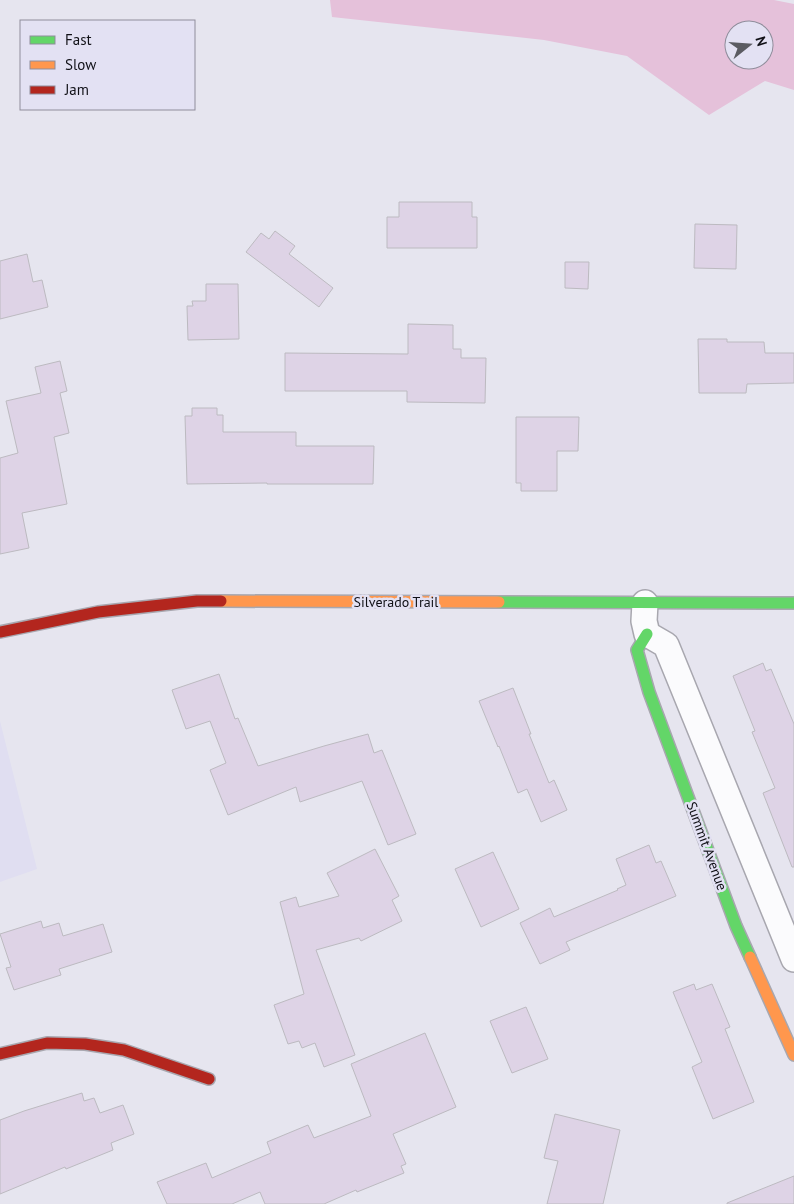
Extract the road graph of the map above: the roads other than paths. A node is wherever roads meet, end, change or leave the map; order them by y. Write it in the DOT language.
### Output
graph roads {
  1 [pos="794,602"];
  2 [pos="644,603"];
  3 [pos="0,632"];
  4 [pos="647,634"];
  5 [pos="794,959"];
  6 [pos="0,1054"];
  7 [pos="794,1055"];
  8 [pos="209,1079"];
  1 -- 2 [label="main road, Silverado Trail"];
  2 -- 3 [label="main road, Silverado Trail"];
  2 -- 4 [label="street, Summit Avenue"];
  4 -- 5 [label="street"];
  4 -- 7 [label="main road, Summit Avenue"];
  6 -- 8 [label="main road"];
}
